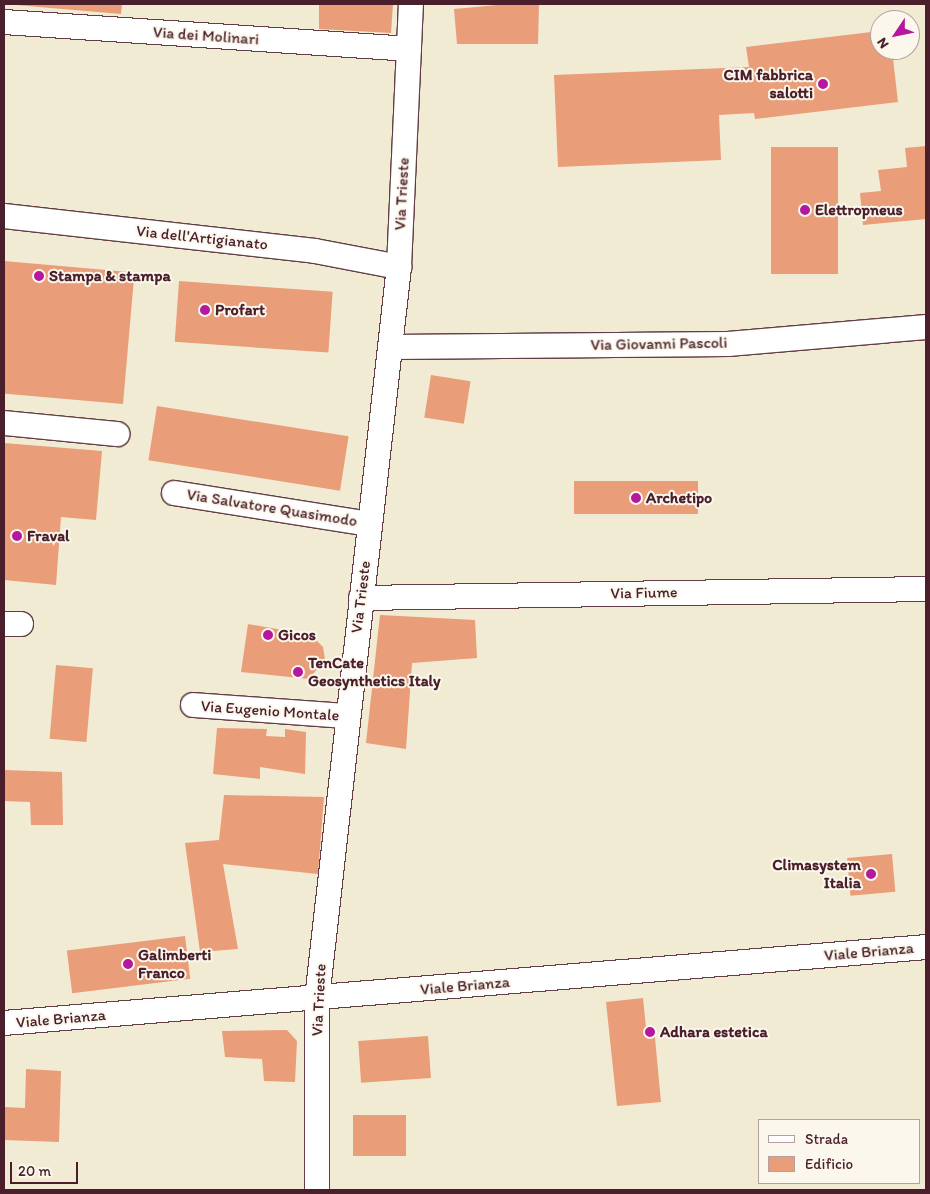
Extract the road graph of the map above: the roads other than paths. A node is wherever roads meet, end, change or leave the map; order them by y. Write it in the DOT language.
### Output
graph roads {
  1 [pos="411,4"];
  2 [pos="4,22"];
  3 [pos="409,49"];
  4 [pos="4,216"];
  5 [pos="399,267"];
  6 [pos="926,327"];
  7 [pos="391,346"];
  8 [pos="4,423"];
  9 [pos="117,434"];
  10 [pos="174,493"];
  11 [pos="370,524"];
  12 [pos="926,589"];
  13 [pos="361,598"];
  14 [pos="193,705"];
  15 [pos="348,716"];
  16 [pos="926,947"];
  17 [pos="317,999"];
  18 [pos="4,1023"];
  19 [pos="317,1190"];
  1 -- 3 [label="street, Via Trieste"];
  2 -- 3 [label="street, Via dei Molinari"];
  3 -- 5 [label="street, Via Trieste"];
  4 -- 5 [label="street, Via dell'Artigianato"];
  5 -- 7 [label="street, Via Trieste"];
  6 -- 7 [label="street, Via Giovanni Pascoli"];
  7 -- 11 [label="street, Via Trieste"];
  8 -- 9 [label="street"];
  10 -- 11 [label="street, Via Salvatore Quasimodo"];
  11 -- 13 [label="street, Via Trieste"];
  12 -- 13 [label="street, Via Fiume"];
  13 -- 15 [label="street, Via Trieste"];
  14 -- 15 [label="street, Via Eugenio Montale"];
  15 -- 17 [label="street, Via Trieste"];
  16 -- 17 [label="street, Viale Brianza"];
  17 -- 18 [label="street, Viale Brianza"];
  17 -- 19 [label="street, Via Trieste"];
}
